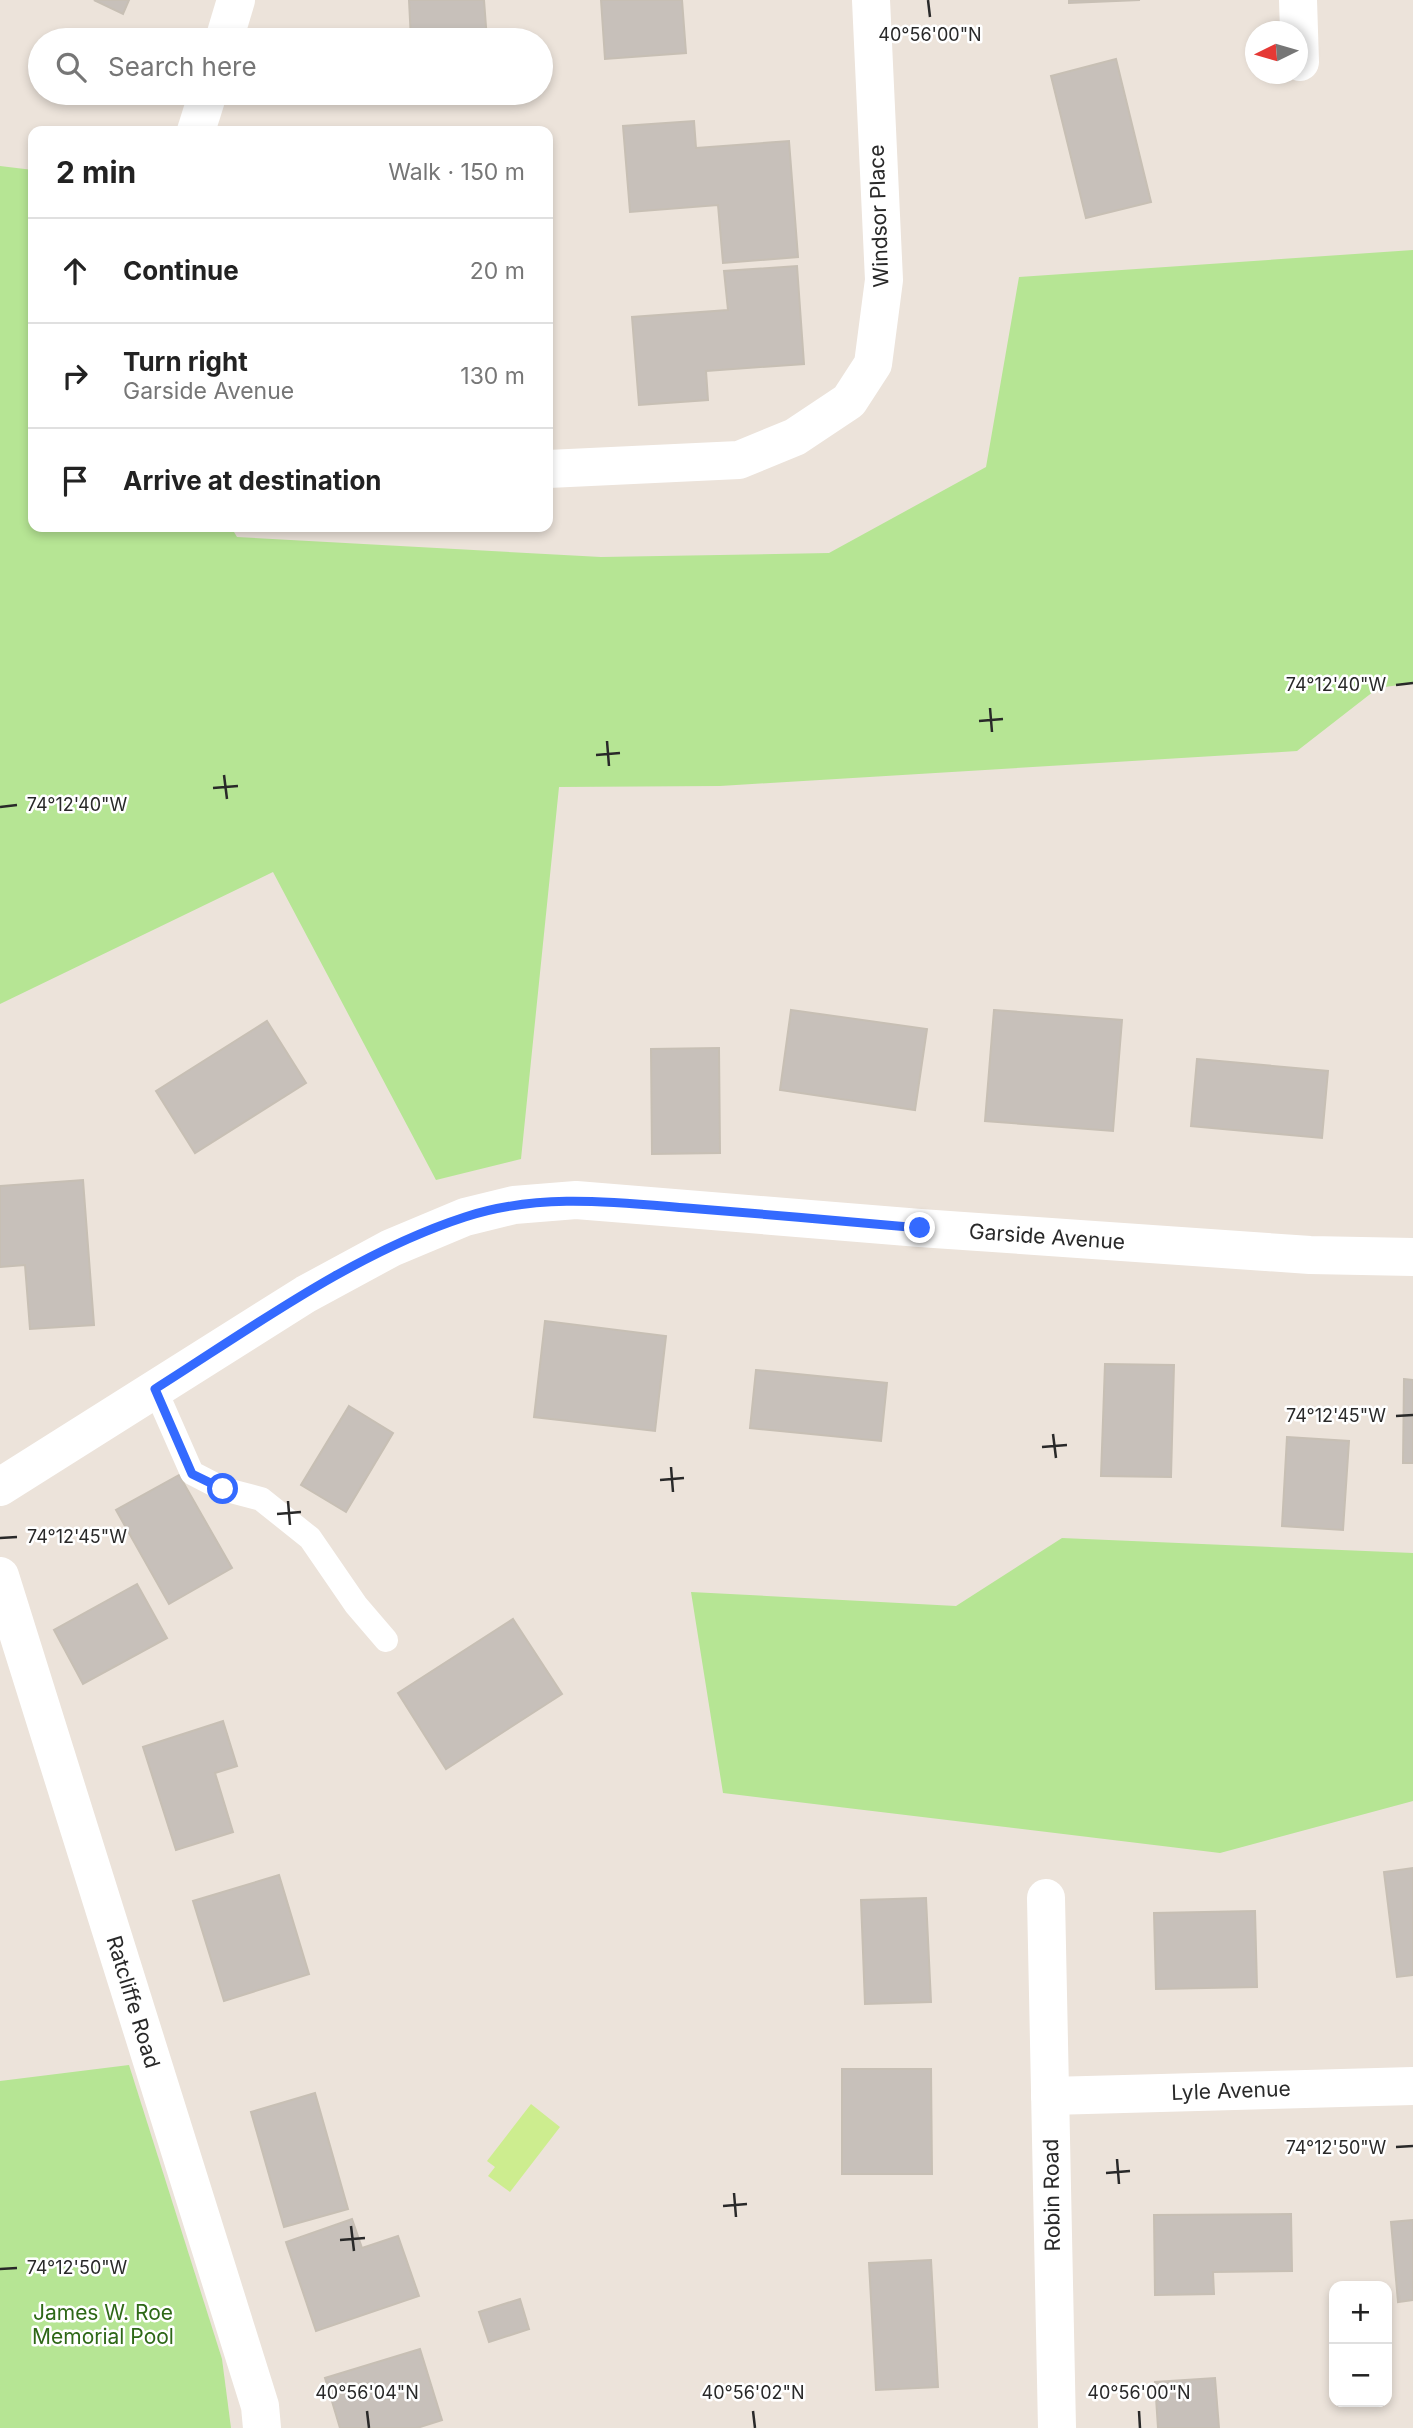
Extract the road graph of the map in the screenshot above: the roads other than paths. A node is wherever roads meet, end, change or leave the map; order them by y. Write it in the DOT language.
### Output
graph roads {
  1 [pos="236,0"];
  2 [pos="871,0"];
  3 [pos="1298,0"];
  4 [pos="1299,21"];
  5 [pos="228,28"];
  6 [pos="204,105"];
  7 [pos="198,126"];
  8 [pos="553,469"];
  9 [pos="1413,1257"];
  10 [pos="155,1389"];
  11 [pos="0,1486"];
  12 [pos="0,1576"];
  13 [pos="386,1640"];
  14 [pos="1046,1898"];
  15 [pos="1413,2086"];
  16 [pos="1050,2096"];
  17 [pos="262,2428"];
  18 [pos="1056,2428"];
  1 -- 5 [label="street"];
  2 -- 8 [label="street, Windsor Place"];
  3 -- 4 [label="street"];
  6 -- 7 [label="street"];
  9 -- 10 [label="street, Garside Avenue"];
  10 -- 11 [label="street, Garside Avenue"];
  10 -- 13 [label="lane"];
  12 -- 17 [label="street, Ratcliffe Road"];
  14 -- 16 [label="street, Robin Road"];
  15 -- 16 [label="street, Lyle Avenue"];
  16 -- 18 [label="street, Robin Road"];
}
